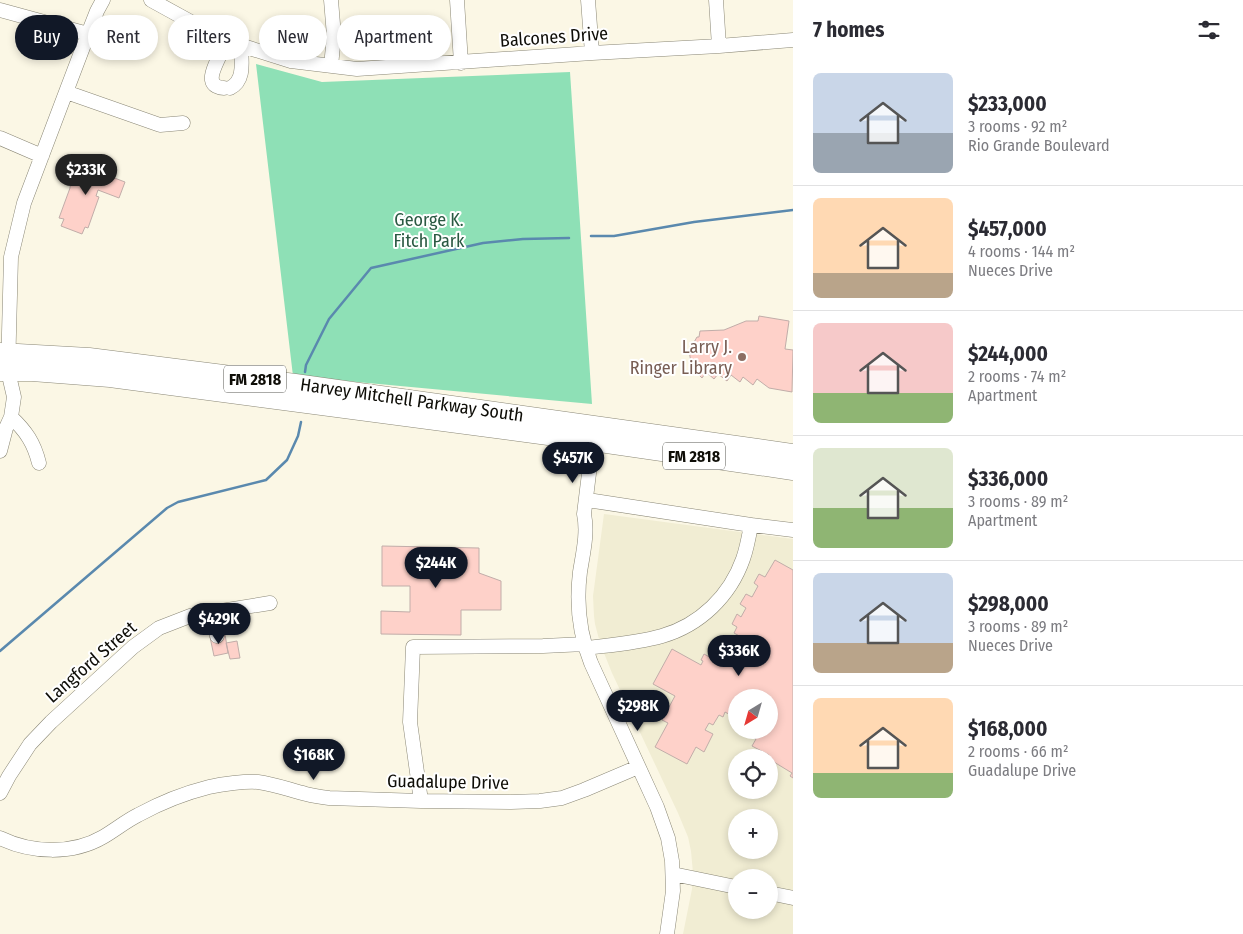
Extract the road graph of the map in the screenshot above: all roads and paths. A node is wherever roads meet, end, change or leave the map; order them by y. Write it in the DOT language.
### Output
graph roads {
  1 [pos="103,0"];
  2 [pos="151,0"];
  3 [pos="331,0"];
  4 [pos="457,0"];
  5 [pos="588,0"];
  6 [pos="716,0"];
  7 [pos="0,10"];
  8 [pos="96,15"];
  9 [pos="178,15"];
  10 [pos="88,34"];
  11 [pos="793,40"];
  12 [pos="234,42"];
  13 [pos="719,46"];
  14 [pos="249,47"];
  15 [pos="592,53"];
  16 [pos="462,62"];
  17 [pos="331,66"];
  18 [pos="66,92"];
  19 [pos="183,123"];
  20 [pos="0,138"];
  21 [pos="42,156"];
  22 [pos="4,362"];
  23 [pos="11,418"];
  24 [pos="614,437"];
  25 [pos="592,442"];
  26 [pos="0,451"];
  27 [pos="793,454"];
  28 [pos="39,463"];
  29 [pos="793,470"];
  30 [pos="594,500"];
  31 [pos="586,525"];
  32 [pos="751,525"];
  33 [pos="793,530"];
  34 [pos="270,603"];
  35 [pos="213,611"];
  36 [pos="217,636"];
  37 [pos="585,646"];
  38 [pos="638,767"];
  39 [pos="0,793"];
  40 [pos="421,801"];
  41 [pos="0,838"];
  42 [pos="674,874"];
  43 [pos="728,885"];
  44 [pos="778,895"];
  45 [pos="793,898"];
  46 [pos="667,934"];
  1 -- 8 [label="street"];
  2 -- 9 [label="street, Balcones Drive"];
  3 -- 17 [label="street"];
  4 -- 16 [label="street"];
  5 -- 15 [label="street"];
  6 -- 13 [label="street"];
  7 -- 10 [label="street"];
  10 -- 18 [label="street"];
  11 -- 13 [label="street, Balcones Drive"];
  12 -- 12 [label="street"];
  13 -- 15 [label="street, Balcones Drive"];
  14 -- 17 [label="street, Balcones Drive"];
  15 -- 16 [label="street, Balcones Drive"];
  16 -- 17 [label="street, Balcones Drive"];
  18 -- 19 [label="street"];
  18 -- 21 [label="street"];
  20 -- 21 [label="street"];
  21 -- 22 [label="street"];
  22 -- 23 [label="street"];
  22 -- 24 [label="highway, Harvey Mitchell Parkway South / FM 2818"];
  22 -- 25 [label="highway, Harvey Mitchell Parkway South / FM 2818"];
  23 -- 26 [label="street"];
  23 -- 28 [label="street"];
  24 -- 25 [label="highway"];
  24 -- 27 [label="highway, Harvey Mitchell Parkway South / FM 2818"];
  24 -- 29 [label="highway, Harvey Mitchell Parkway South / FM 2818"];
  24 -- 30 [label="street"];
  25 -- 31 [label="street"];
  30 -- 31 [label="street"];
  30 -- 32 [label="street"];
  31 -- 37 [label="street"];
  32 -- 33 [label="street"];
  32 -- 37 [label="street"];
  34 -- 35 [label="street, Langford Street"];
  35 -- 36 [label="street"];
  35 -- 39 [label="street, Langford Street"];
  37 -- 38 [label="street"];
  37 -- 40 [label="street"];
  38 -- 40 [label="street, Guadalupe Drive"];
  38 -- 42 [label="street"];
  40 -- 41 [label="street, Guadalupe Drive"];
  42 -- 43 [label="street"];
  42 -- 46 [label="street"];
  44 -- 45 [label="street"];
}
